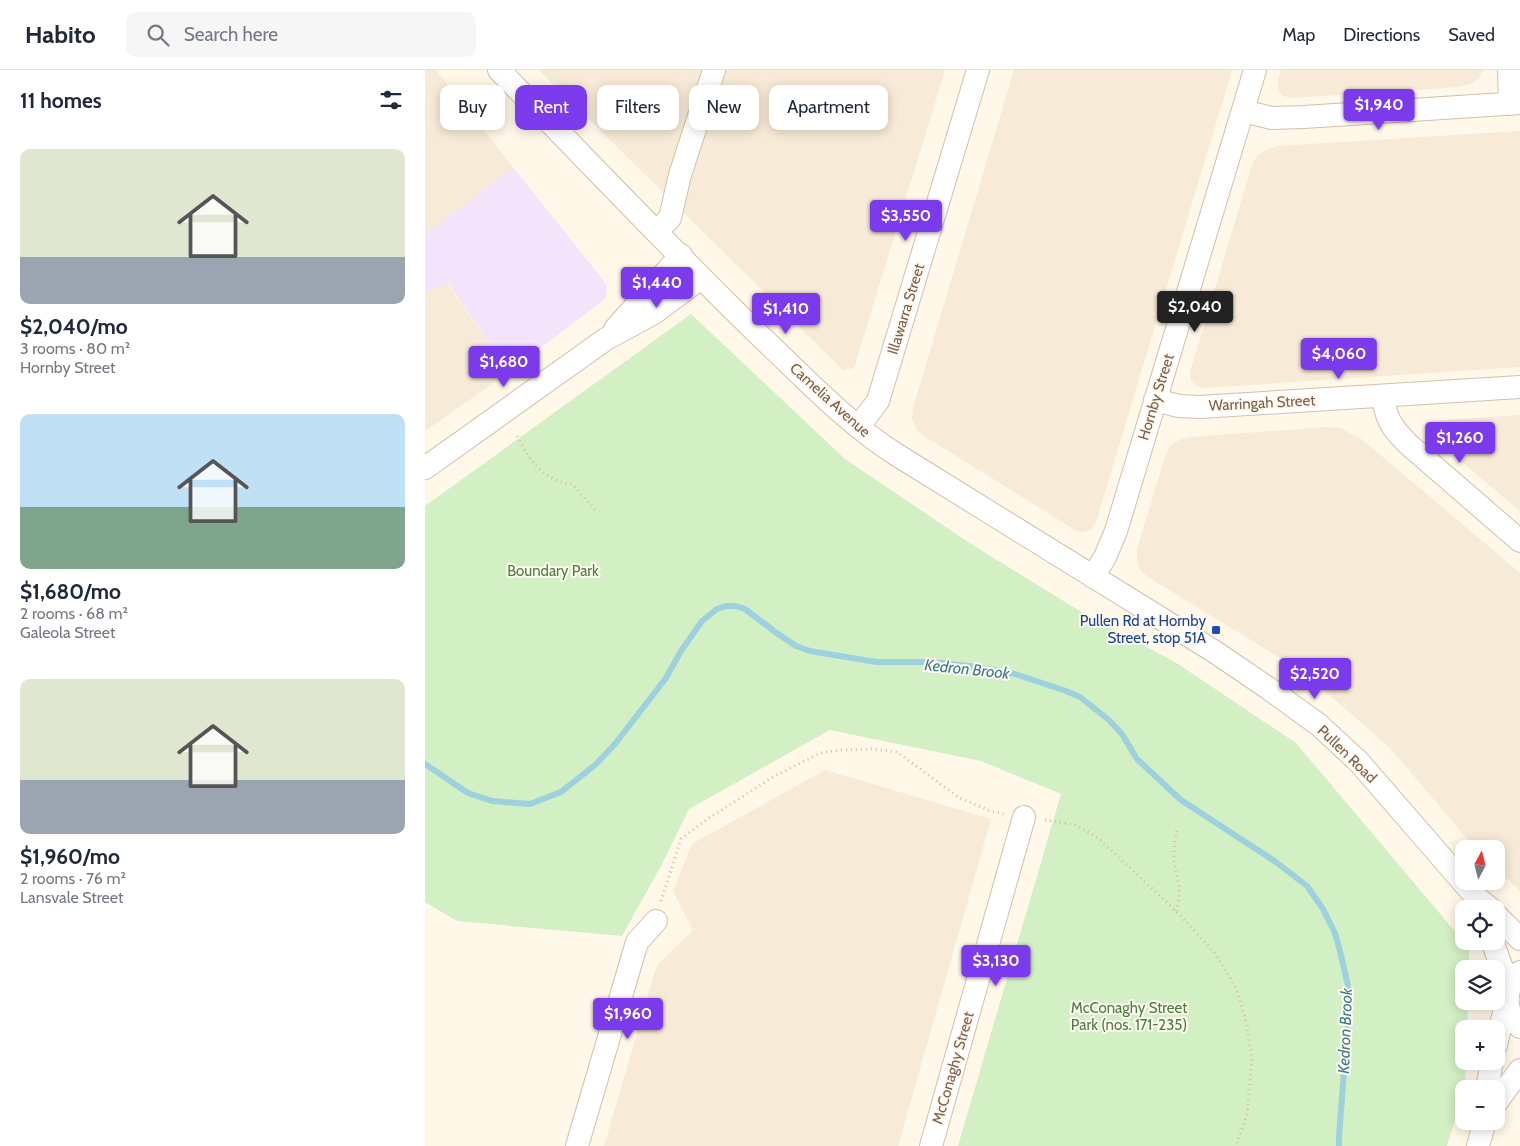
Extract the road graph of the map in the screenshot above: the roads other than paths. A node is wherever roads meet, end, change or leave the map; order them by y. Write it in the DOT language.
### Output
graph roads {
  1 [pos="499,70"];
  2 [pos="714,70"];
  3 [pos="978,70"];
  4 [pos="1255,70"];
  5 [pos="1509,70"];
  6 [pos="1515,103"];
  7 [pos="1243,111"];
  8 [pos="657,231"];
  9 [pos="681,255"];
  10 [pos="701,278"];
  11 [pos="606,339"];
  12 [pos="1520,387"];
  13 [pos="1383,396"];
  14 [pos="1155,400"];
  15 [pos="858,427"];
  16 [pos="425,468"];
  17 [pos="1520,540"];
  18 [pos="1093,577"];
  19 [pos="1024,817"];
  20 [pos="1478,900"];
  21 [pos="656,921"];
  22 [pos="1505,924"];
  23 [pos="1520,939"];
  24 [pos="1496,950"];
  25 [pos="1512,986"];
  26 [pos="1503,1020"];
  27 [pos="1520,1027"];
  28 [pos="1520,1070"];
  29 [pos="1505,1091"];
  30 [pos="1482,1130"];
  31 [pos="577,1146"];
  32 [pos="931,1146"];
  33 [pos="1478,1146"];
  1 -- 8 [label="street, Camelia Avenue"];
  2 -- 8 [label="street"];
  3 -- 15 [label="street, Illawarra Street"];
  4 -- 7 [label="street, Hornby Street"];
  5 -- 6 [label="street"];
  6 -- 7 [label="street"];
  7 -- 14 [label="street, Hornby Street"];
  8 -- 9 [label="street, Camelia Avenue"];
  9 -- 10 [label="street, Camelia Avenue"];
  9 -- 11 [label="street"];
  10 -- 11 [label="street"];
  10 -- 15 [label="street, Camelia Avenue"];
  11 -- 16 [label="street"];
  12 -- 13 [label="street, Warringah Street"];
  13 -- 14 [label="street, Warringah Street"];
  13 -- 17 [label="street"];
  14 -- 18 [label="street, Hornby Street"];
  15 -- 18 [label="street, Camelia Avenue"];
  18 -- 20 [label="street, Pullen Road"];
  19 -- 32 [label="street, McConaghy Street"];
  21 -- 31 [label="street"];
  22 -- 23 [label="street"];
  24 -- 25 [label="street"];
  25 -- 26 [label="street"];
  25 -- 27 [label="street"];
  28 -- 29 [label="street"];
  30 -- 33 [label="street"];
}
